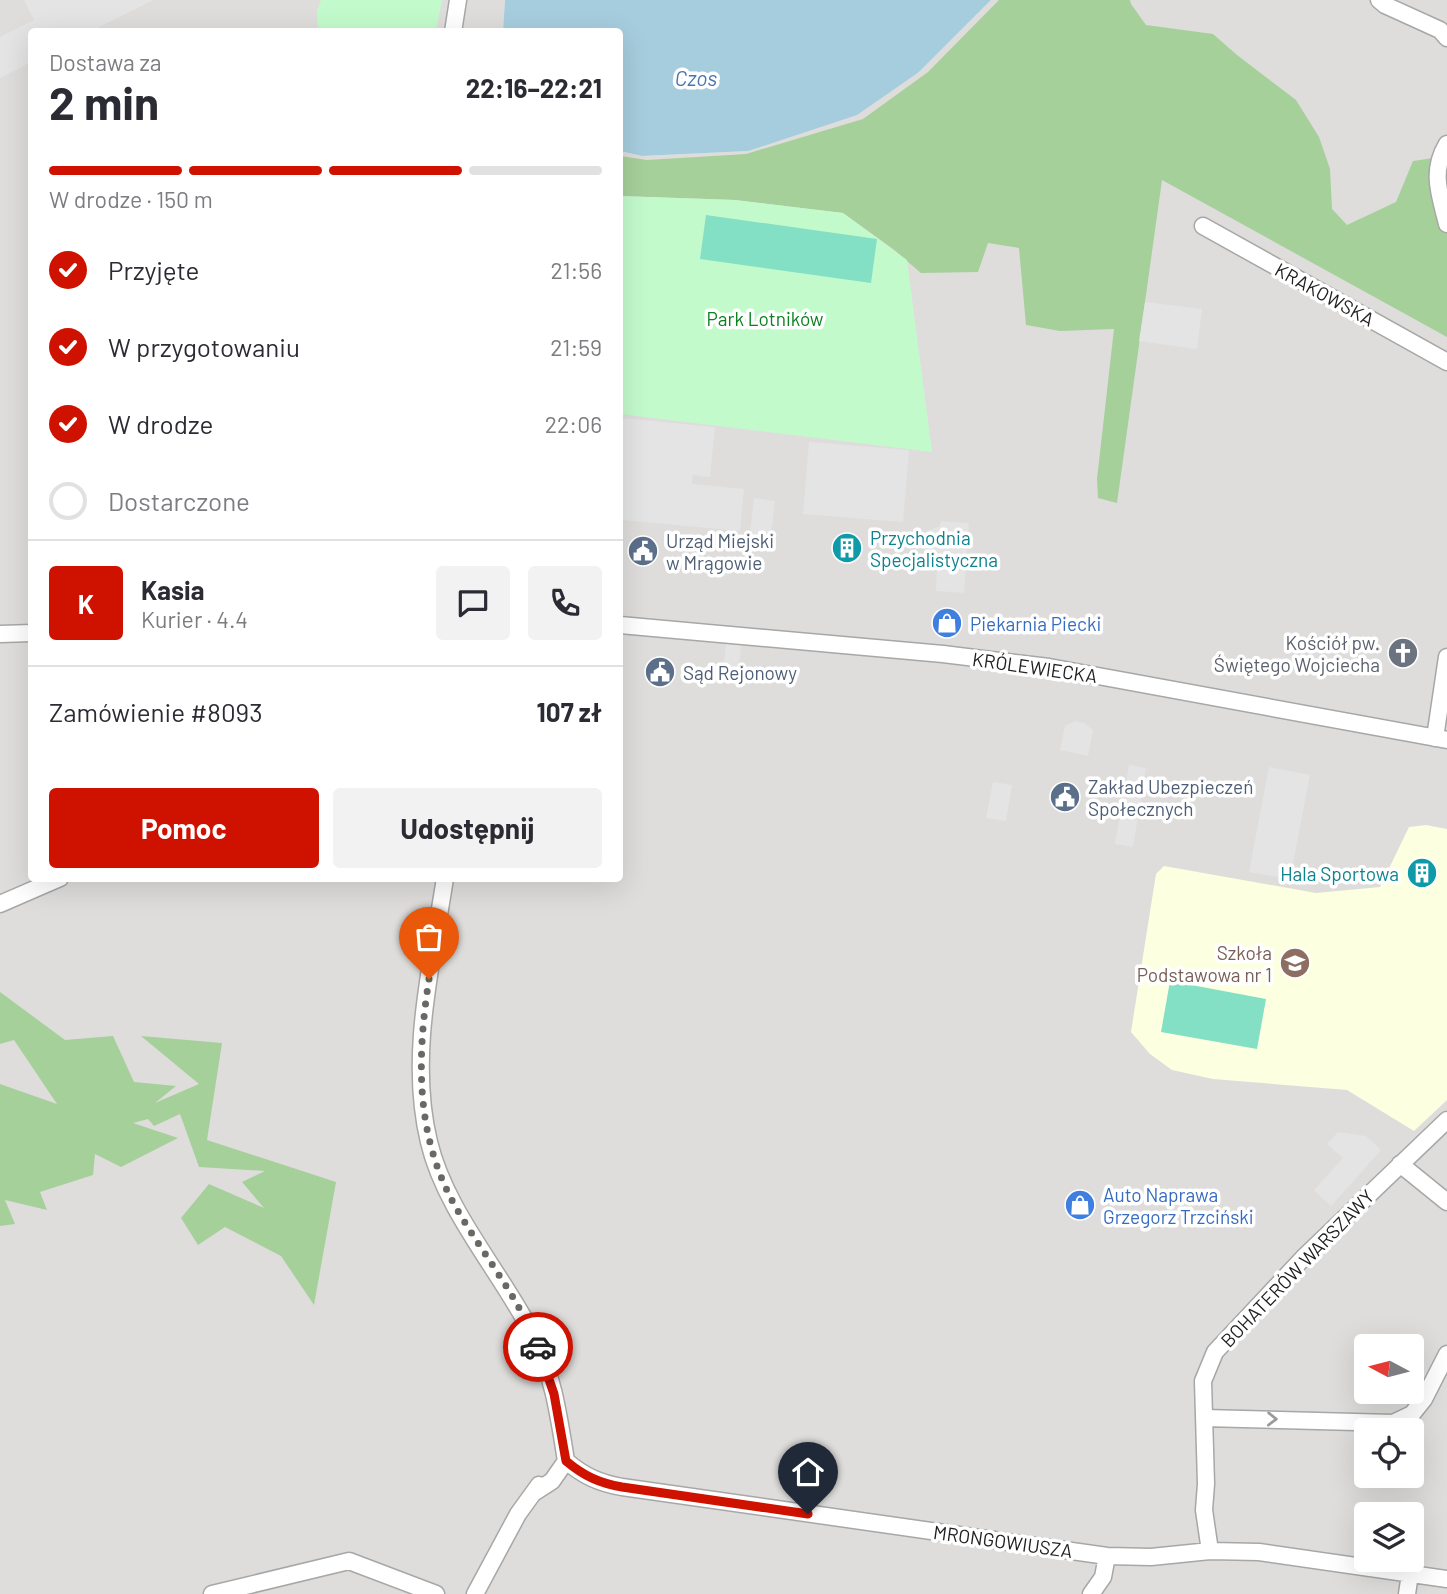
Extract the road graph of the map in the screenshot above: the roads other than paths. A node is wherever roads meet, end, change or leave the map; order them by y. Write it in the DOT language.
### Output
graph roads {
  1 [pos="458,0"];
  2 [pos="1379,0"];
  3 [pos="454,28"];
  4 [pos="1447,38"];
  5 [pos="1447,144"];
  6 [pos="1447,224"];
  7 [pos="1203,226"];
  8 [pos="1447,362"];
  9 [pos="623,625"];
  10 [pos="28,633"];
  11 [pos="0,634"];
  12 [pos="1447,657"];
  13 [pos="1441,739"];
  14 [pos="51,882"];
  15 [pos="444,882"];
  16 [pos="0,904"];
  17 [pos="1447,1120"];
  18 [pos="1400,1164"];
  19 [pos="1447,1202"];
  20 [pos="1447,1354"];
  21 [pos="1204,1418"];
  22 [pos="566,1461"];
  23 [pos="1210,1551"];
  24 [pos="1107,1556"];
  25 [pos="1410,1573"];
  26 [pos="1447,1579"];
  27 [pos="212,1594"];
  28 [pos="436,1594"];
  29 [pos="475,1594"];
  30 [pos="1091,1594"];
  31 [pos="1407,1594"];
  1 -- 3 [label="street"];
  2 -- 4 [label="street"];
  5 -- 6 [label="street"];
  7 -- 8 [label="street, KRAKOWSKA"];
  9 -- 13 [label="street, KRÓLEWIECKA"];
  10 -- 11 [label="street"];
  12 -- 13 [label="street"];
  14 -- 16 [label="street"];
  15 -- 22 [label="street"];
  17 -- 18 [label="street, BOHATERÓW WARSZAWY"];
  18 -- 19 [label="street"];
  18 -- 21 [label="street, BOHATERÓW WARSZAWY"];
  21 -- 20 [label="street, one-way"];
  21 -- 23 [label="street, BOHATERÓW WARSZAWY"];
  22 -- 24 [label="street, MRONGOWIUSZA"];
  22 -- 29 [label="street"];
  23 -- 24 [label="street, MRONGOWIUSZA"];
  23 -- 25 [label="street, MRONGOWIUSZA"];
  24 -- 30 [label="street"];
  25 -- 26 [label="street, MRONGOWIUSZA"];
  25 -- 31 [label="street"];
  27 -- 28 [label="street"];
}
